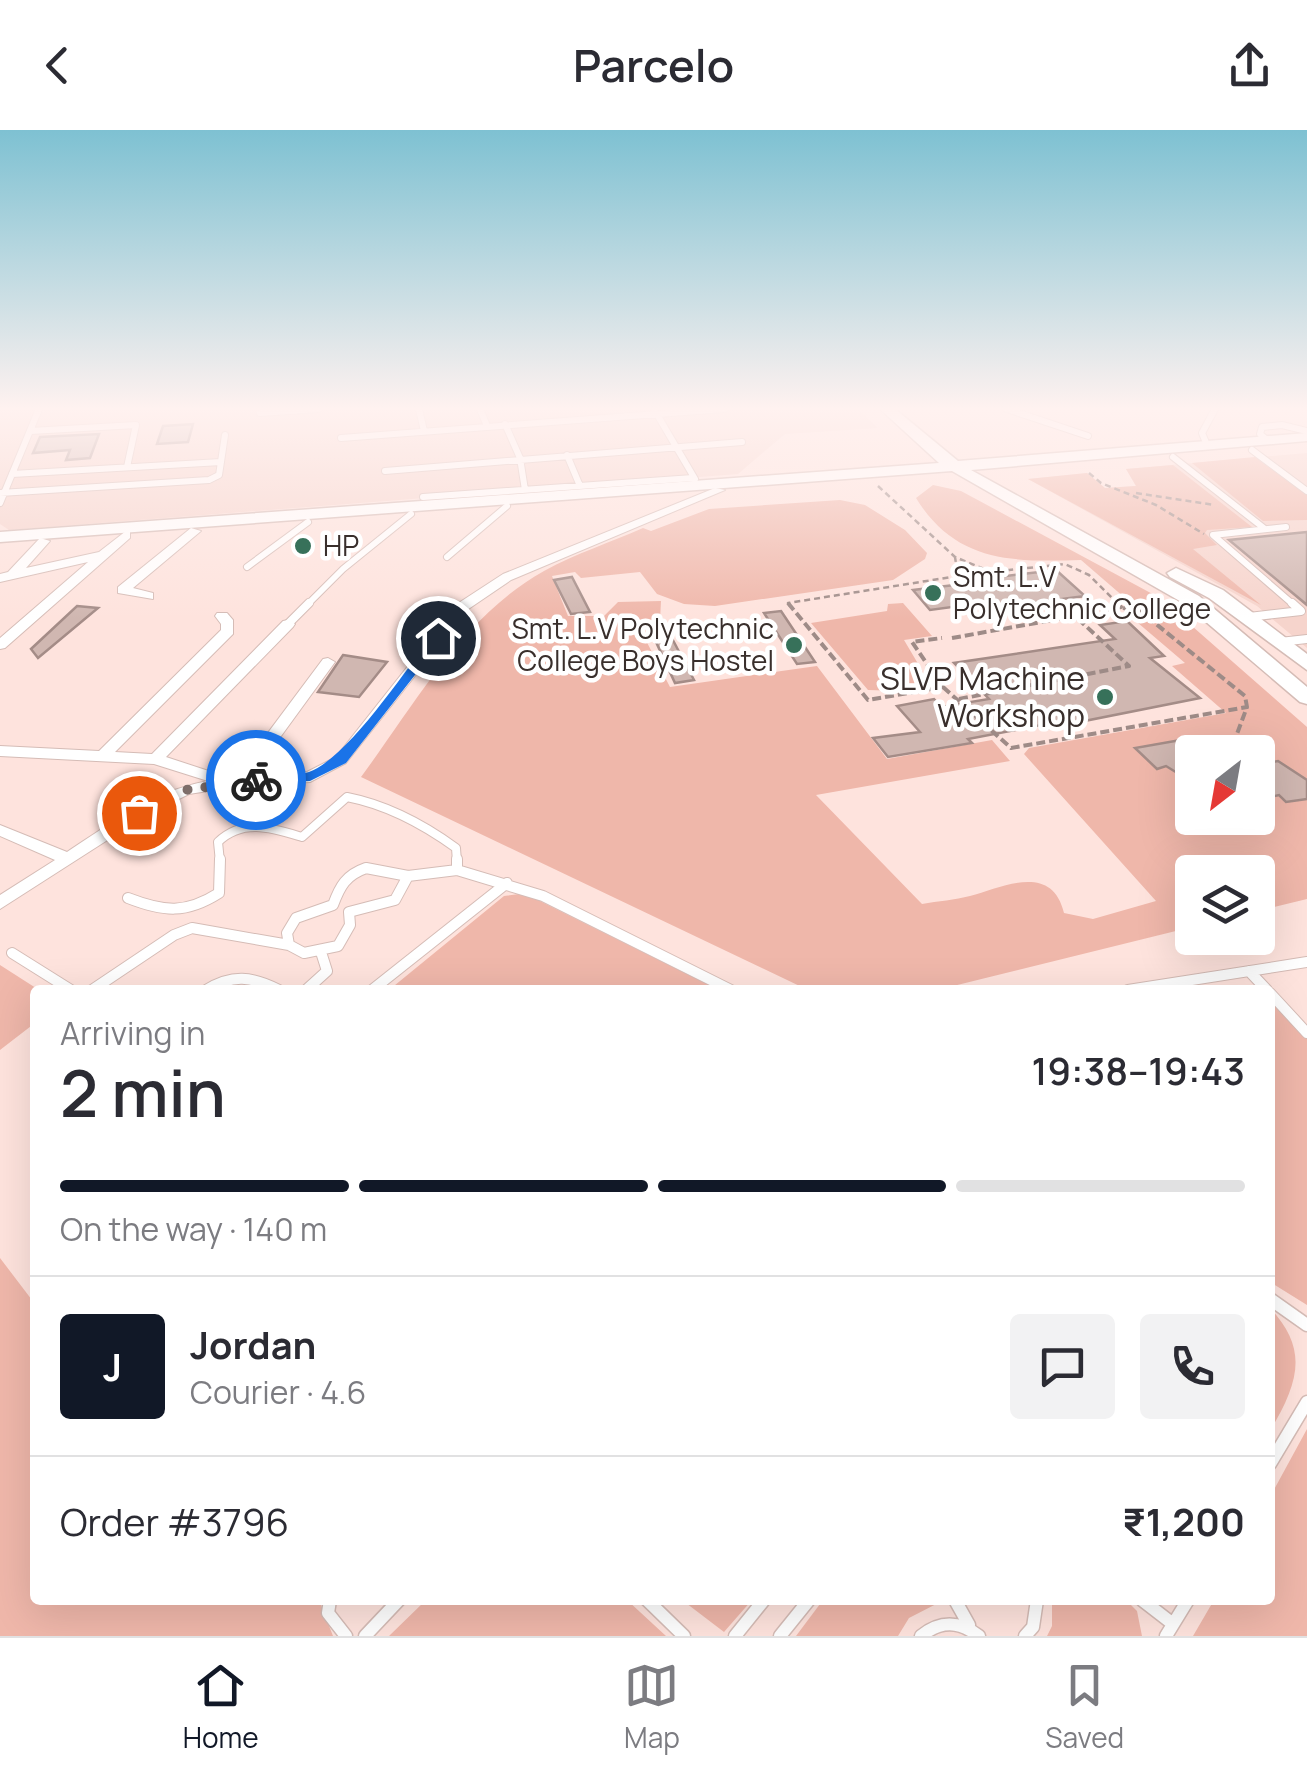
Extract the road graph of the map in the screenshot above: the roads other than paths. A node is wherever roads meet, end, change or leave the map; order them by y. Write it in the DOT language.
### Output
graph roads {
  1 [pos="210,479"];
  2 [pos="523,479"];
  3 [pos="577,479"];
  4 [pos="675,479"];
  5 [pos="696,479"];
  6 [pos="828,479"];
  7 [pos="875,479"];
  8 [pos="953,479"];
  9 [pos="993,479"];
  10 [pos="1014,479"];
  11 [pos="1201,479"];
  12 [pos="580,486"];
  13 [pos="717,487"];
  14 [pos="525,490"];
  15 [pos="2,493"];
  16 [pos="1015,494"];
  17 [pos="423,498"];
  18 [pos="0,503"];
  19 [pos="508,506"];
  20 [pos="411,514"];
  21 [pos="318,519"];
  22 [pos="1286,528"];
  23 [pos="1265,529"];
  24 [pos="195,531"];
  25 [pos="126,535"];
  26 [pos="0,540"];
  27 [pos="44,541"];
  28 [pos="103,554"];
  29 [pos="447,557"];
  30 [pos="248,567"];
  31 [pos="7,576"];
  32 [pos="0,586"];
  33 [pos="148,596"];
  34 [pos="222,616"];
  35 [pos="1251,622"];
  36 [pos="288,624"];
  37 [pos="1226,629"];
  38 [pos="1307,638"];
  39 [pos="1278,642"];
  40 [pos="0,646"];
  41 [pos="328,662"];
  42 [pos="1307,664"];
  43 [pos="1307,698"];
  44 [pos="0,750"];
  45 [pos="104,756"];
  46 [pos="156,758"];
  47 [pos="233,782"];
  48 [pos="0,830"];
  49 [pos="68,859"];
  50 [pos="456,870"];
  51 [pos="408,876"];
  52 [pos="507,883"];
  53 [pos="128,898"];
  54 [pos="0,903"];
  55 [pos="290,945"];
  56 [pos="321,952"];
  57 [pos="12,953"];
  58 [pos="1307,962"];
  59 [pos="1249,970"];
  60 [pos="63,985"];
  61 [pos="99,985"];
  62 [pos="213,985"];
  63 [pos="268,985"];
  64 [pos="312,985"];
  65 [pos="378,985"];
  66 [pos="720,985"];
  67 [pos="1158,985"];
  68 [pos="1263,985"];
  69 [pos="1275,998"];
  70 [pos="1307,1033"];
  71 [pos="1275,1303"];
  72 [pos="1307,1326"];
  73 [pos="1307,1402"];
  74 [pos="1275,1456"];
  75 [pos="329,1605"];
  76 [pos="394,1605"];
  77 [pos="652,1605"];
  78 [pos="760,1605"];
  79 [pos="805,1605"];
  80 [pos="957,1605"];
  81 [pos="1037,1605"];
  82 [pos="1147,1605"];
  83 [pos="1185,1605"];
  84 [pos="1170,1630"];
  85 [pos="979,1634"];
  86 [pos="346,1636"];
  87 [pos="365,1636"];
  88 [pos="684,1636"];
  89 [pos="735,1636"];
  90 [pos="780,1636"];
  91 [pos="921,1636"];
  92 [pos="1024,1636"];
  1 -- 15 [label="lane"];
  2 -- 14 [label="lane"];
  3 -- 12 [label="lane"];
  4 -- 12 [label="lane"];
  5 -- 13 [label="lane"];
  6 -- 13 [label="main road"];
  7 -- 13 [label="main road"];
  8 -- 16 [label="main road"];
  9 -- 16 [label="main road"];
  10 -- 16 [label="main road"];
  11 -- 23 [label="lane"];
  12 -- 14 [label="lane"];
  13 -- 19 [label="main road"];
  13 -- 21 [label="main road"];
  13 -- 47 [label="street"];
  14 -- 17 [label="lane"];
  15 -- 18 [label="lane"];
  16 -- 35 [label="main road"];
  16 -- 37 [label="main road"];
  19 -- 20 [label="main road"];
  19 -- 29 [label="lane"];
  20 -- 21 [label="main road"];
  20 -- 36 [label="lane"];
  21 -- 24 [label="main road"];
  21 -- 26 [label="main road"];
  21 -- 30 [label="lane"];
  22 -- 23 [label="lane"];
  23 -- 35 [label="lane"];
  24 -- 25 [label="main road"];
  24 -- 33 [label="street"];
  25 -- 27 [label="main road"];
  25 -- 28 [label="street"];
  26 -- 27 [label="main road"];
  27 -- 31 [label="street"];
  28 -- 31 [label="street"];
  28 -- 40 [label="street"];
  31 -- 32 [label="street"];
  34 -- 45 [label="street"];
  35 -- 37 [label="main road"];
  35 -- 39 [label="main road"];
  36 -- 46 [label="street"];
  37 -- 43 [label="main road"];
  38 -- 39 [label="lane"];
  39 -- 42 [label="main road"];
  41 -- 47 [label="street"];
  44 -- 45 [label="street"];
  45 -- 46 [label="street"];
  46 -- 47 [label="street"];
  47 -- 49 [label="street"];
  48 -- 49 [label="street"];
  49 -- 54 [label="street"];
  50 -- 51 [label="lane"];
  50 -- 52 [label="lane"];
  50 -- 53 [label="lane"];
  51 -- 55 [label="lane"];
  51 -- 56 [label="lane"];
  52 -- 65 [label="lane"];
  52 -- 66 [label="lane"];
  55 -- 56 [label="lane"];
  55 -- 61 [label="lane"];
  56 -- 64 [label="lane"];
  57 -- 60 [label="lane"];
  58 -- 59 [label="lane"];
  59 -- 67 [label="lane"];
  59 -- 68 [label="lane"];
  62 -- 63 [label="lane"];
  69 -- 70 [label="lane"];
  71 -- 72 [label="lane"];
  73 -- 74 [label="lane"];
  75 -- 86 [label="lane"];
  76 -- 87 [label="lane"];
  77 -- 88 [label="lane"];
  78 -- 89 [label="lane"];
  79 -- 90 [label="lane"];
  80 -- 85 [label="lane"];
  81 -- 92 [label="lane"];
  82 -- 84 [label="lane"];
  83 -- 84 [label="lane"];
  85 -- 91 [label="lane"];
}
